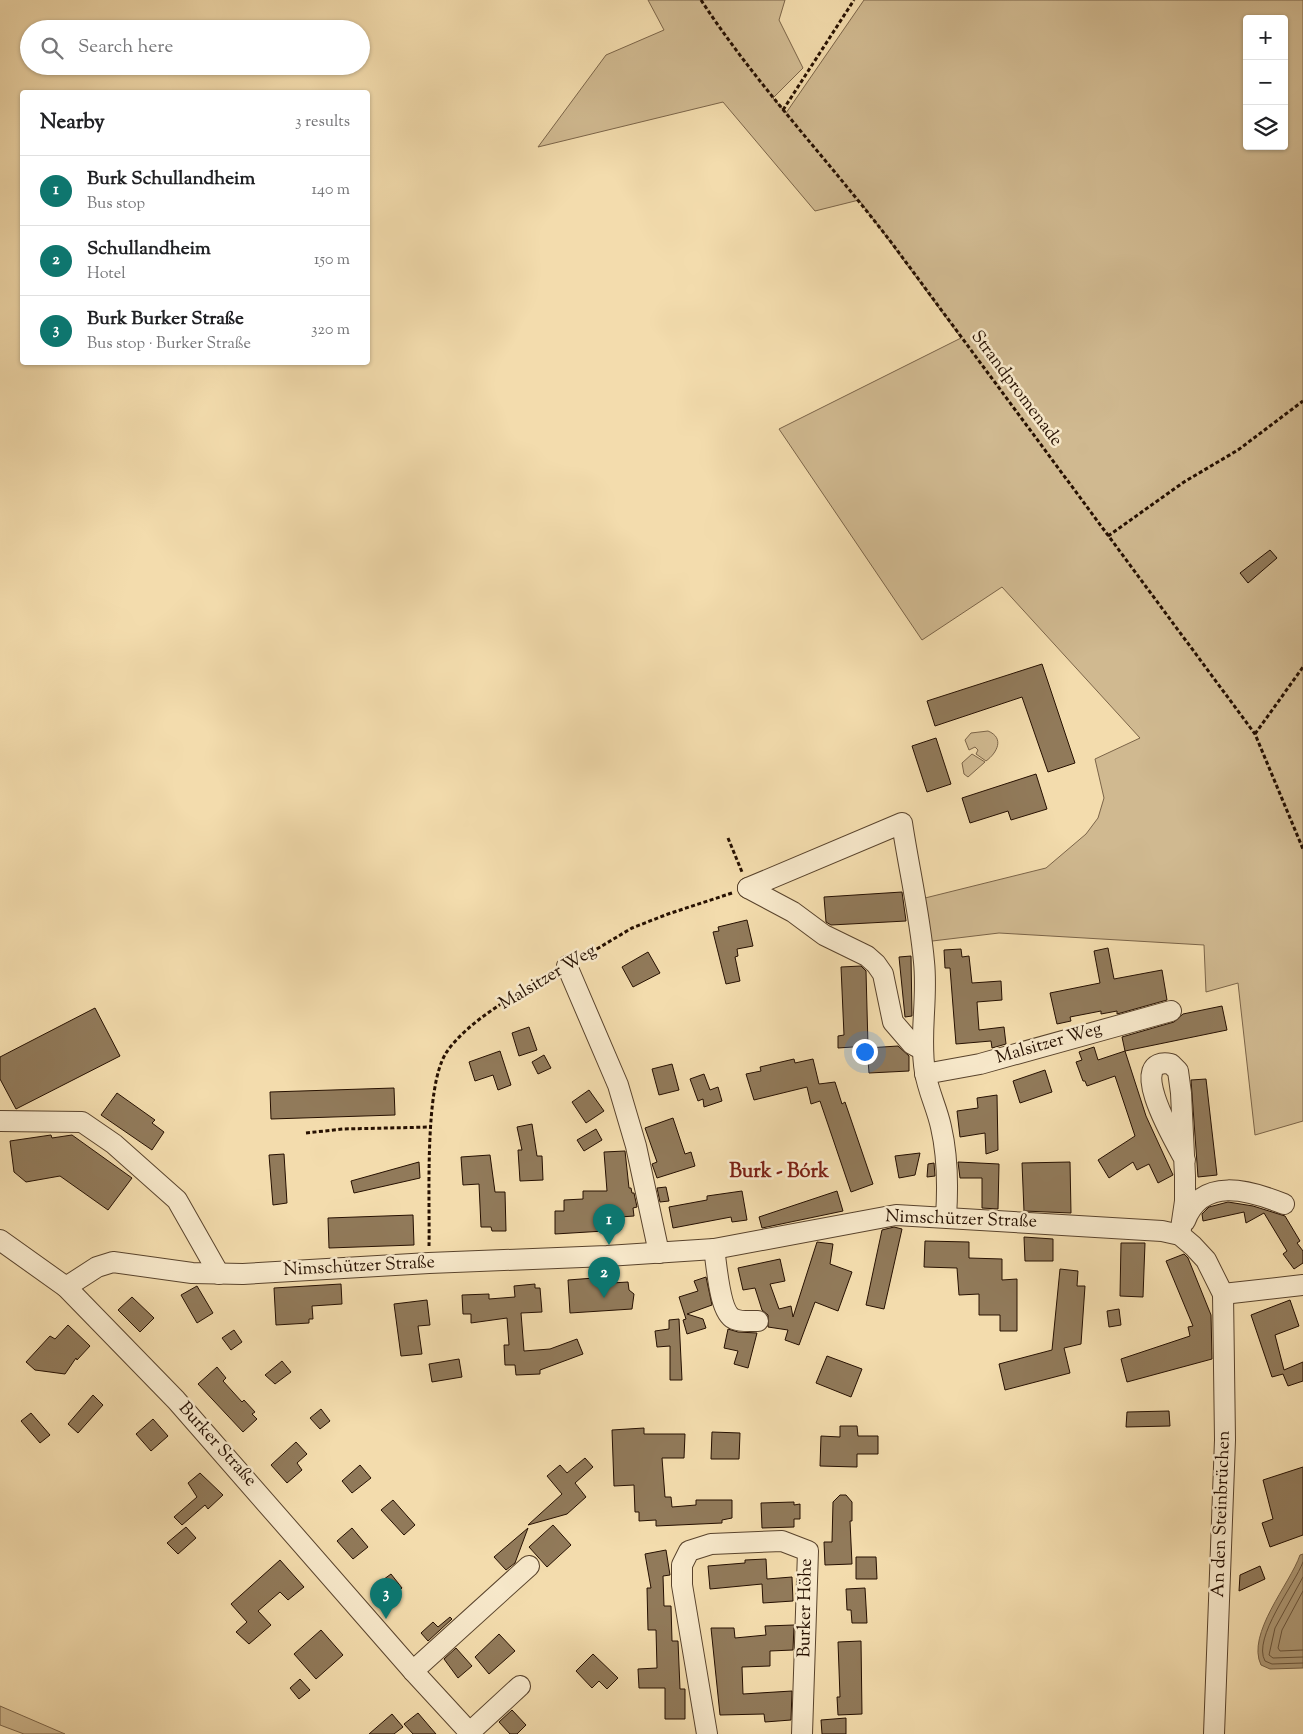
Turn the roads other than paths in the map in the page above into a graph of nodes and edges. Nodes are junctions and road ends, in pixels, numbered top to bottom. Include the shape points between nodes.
1 (567, 966) road end
2 (1171, 1010) dead end
3 (923, 1050) junction
4 (925, 1074) junction
5 (0, 1121) edge
6 (1184, 1160) dead end
7 (1284, 1204) dead end
8 (946, 1218) junction
9 (1180, 1235) junction
10 (0, 1240) edge
11 (714, 1249) junction
12 (659, 1253) junction
13 (219, 1274) junction
14 (1303, 1285) edge
15 (66, 1287) junction
16 (1223, 1294) junction
17 (758, 1322) dead end
18 (529, 1566) dead end
19 (414, 1671) junction
20 (520, 1686) dead end
21 (471, 1733) edge
22 (707, 1734) edge
23 (802, 1734) edge
24 (1214, 1734) edge

1 - 12 street via 618,1085 636,1146
2 - 4 street, Malsitzer Weg via 980,1064
3 - 3 street via 924,961 902,823 748,888 876,964 883,974 893,1022 906,1038
3 - 4 street
4 - 8 street via 946,1157
5 - 13 street via 82,1122 114,1144 177,1200
6 - 9 street via 1185,1201
7 - 9 street via 1245,1190 1217,1192 1196,1202
8 - 9 street, Nimschützer Straße via 1162,1231
8 - 11 street, Nimschützer Straße via 880,1216
9 - 16 street via 1206,1260
10 - 15 street, Burker Straße
11 - 12 street, Nimschützer Straße
11 - 17 street via 723,1305 728,1315 734,1319
12 - 13 street, Nimschützer Straße
13 - 15 street, Nimschützer Straße via 113,1262 97,1267
14 - 16 street
15 - 19 street, Burker Straße via 176,1400
16 - 24 street, An den Steinbrüchen via 1225,1440
18 - 19 street
19 - 21 street, Burker Straße
20 - 21 street
22 - 23 street, Burker Höhe via 682,1585 682,1565 689,1552 711,1544 782,1541 808,1551

